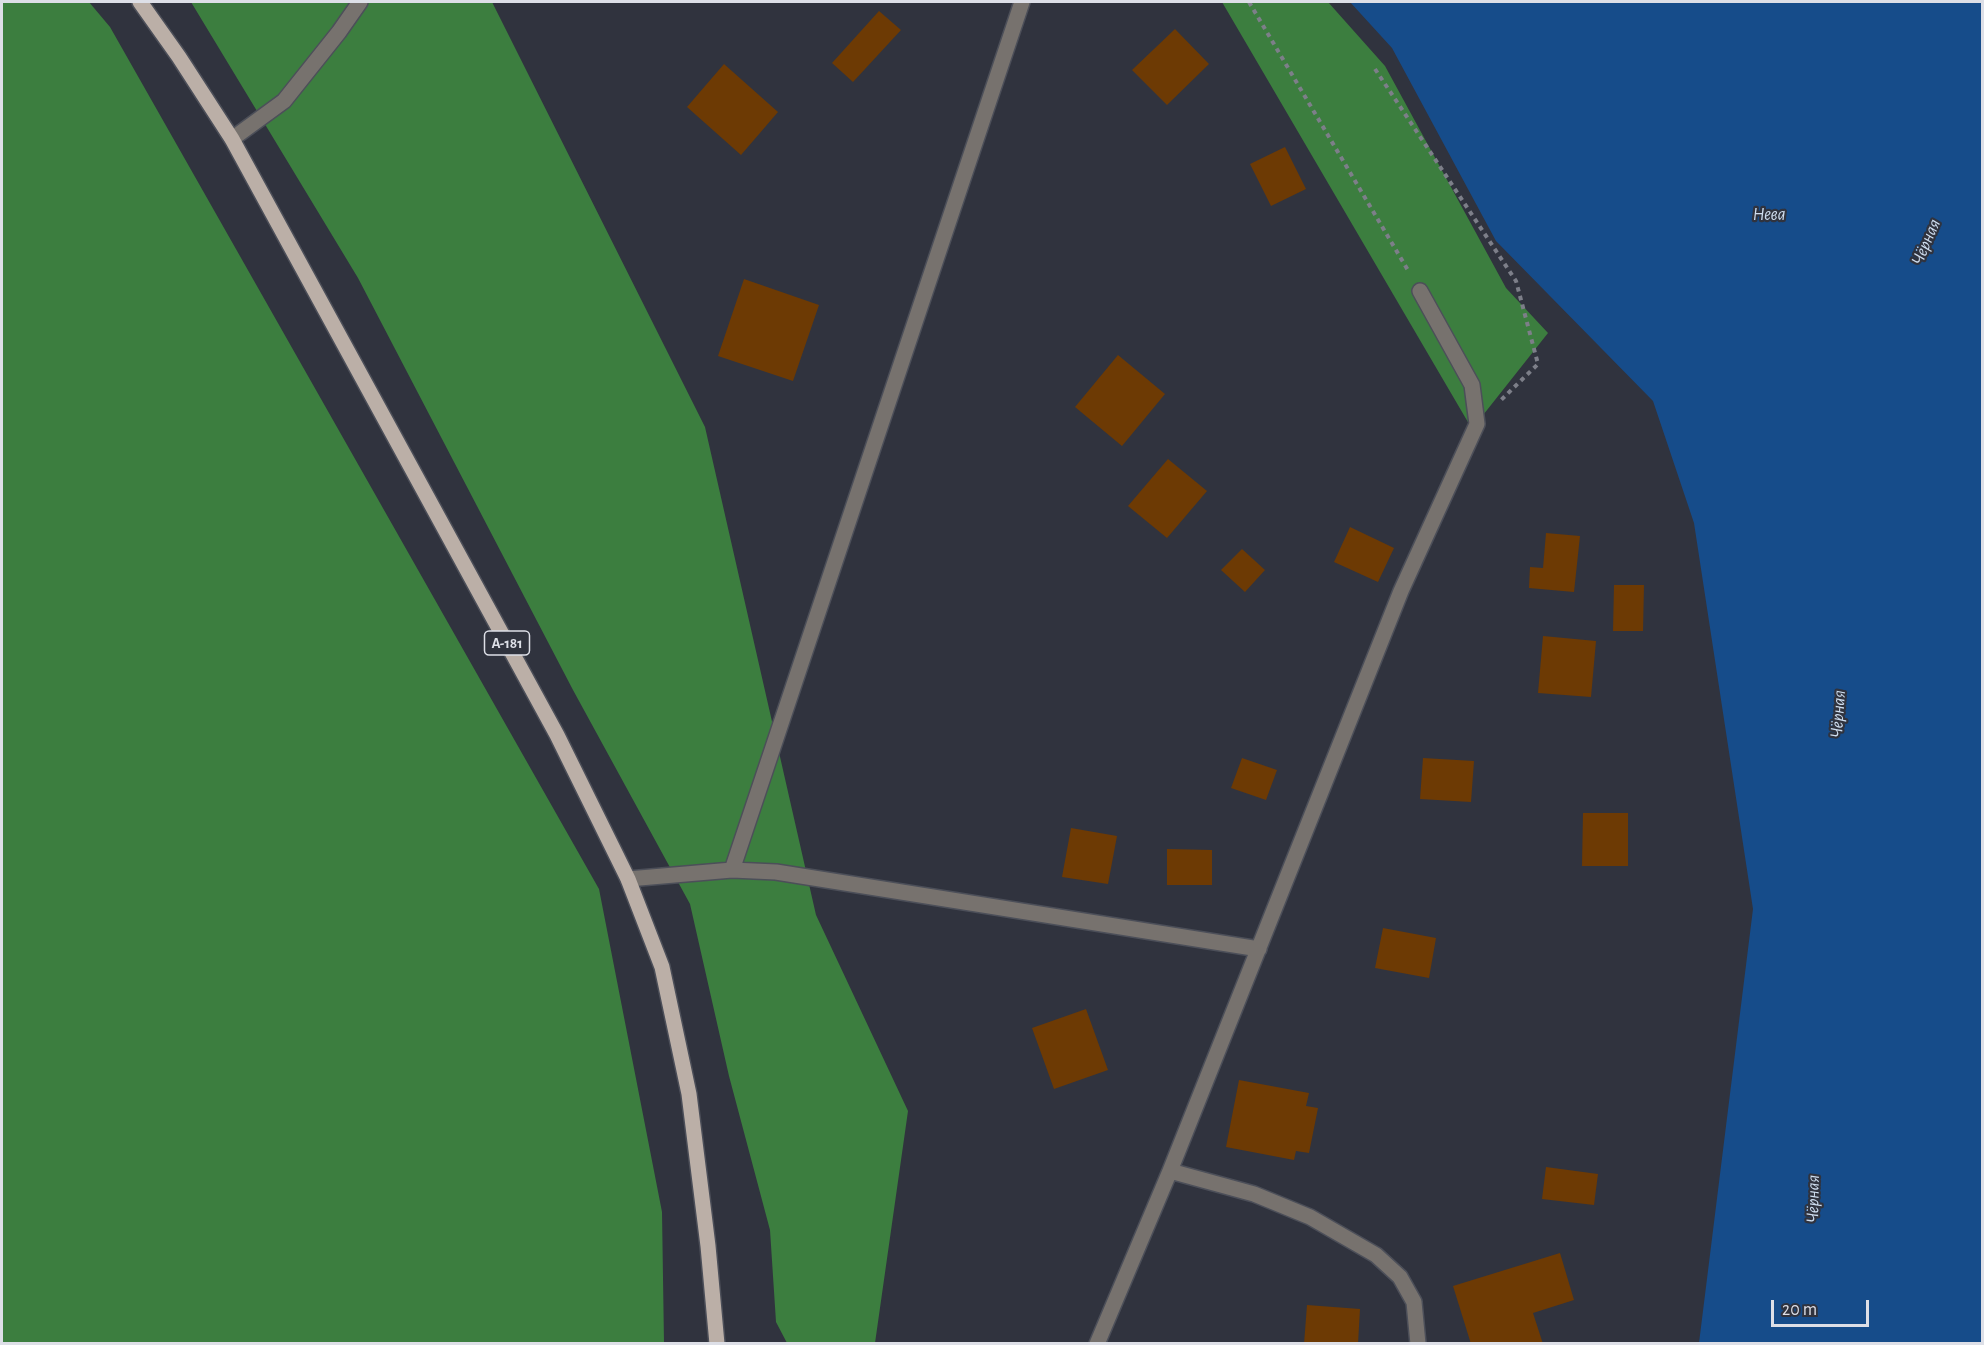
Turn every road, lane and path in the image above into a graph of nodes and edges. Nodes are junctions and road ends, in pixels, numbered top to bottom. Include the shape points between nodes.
1 (140, 2) edge
2 (360, 2) edge
3 (1022, 2) edge
4 (1249, 2) edge
5 (1375, 69) dead end
6 (232, 140) junction
7 (1420, 291) joint
8 (1477, 424) junction
9 (732, 870) junction
10 (628, 879) junction
11 (1259, 949) junction
12 (1170, 1171) junction
13 (717, 1344) edge
14 (1097, 1344) edge
15 (1418, 1344) edge

1 - 6 main road, А-181
2 - 6 street via 284,101
3 - 9 street
4 - 7 path
5 - 8 path via 1516,281 1538,364
6 - 10 main road, А-181 via 557,735
7 - 8 street via 1473,385
8 - 11 street via 1401,591
9 - 10 street
9 - 11 street via 776,872
10 - 13 main road, А-181 via 663,967 689,1094
11 - 12 street
12 - 14 street
12 - 15 street via 1264,1198 1310,1217 1376,1255 1401,1277 1414,1302

